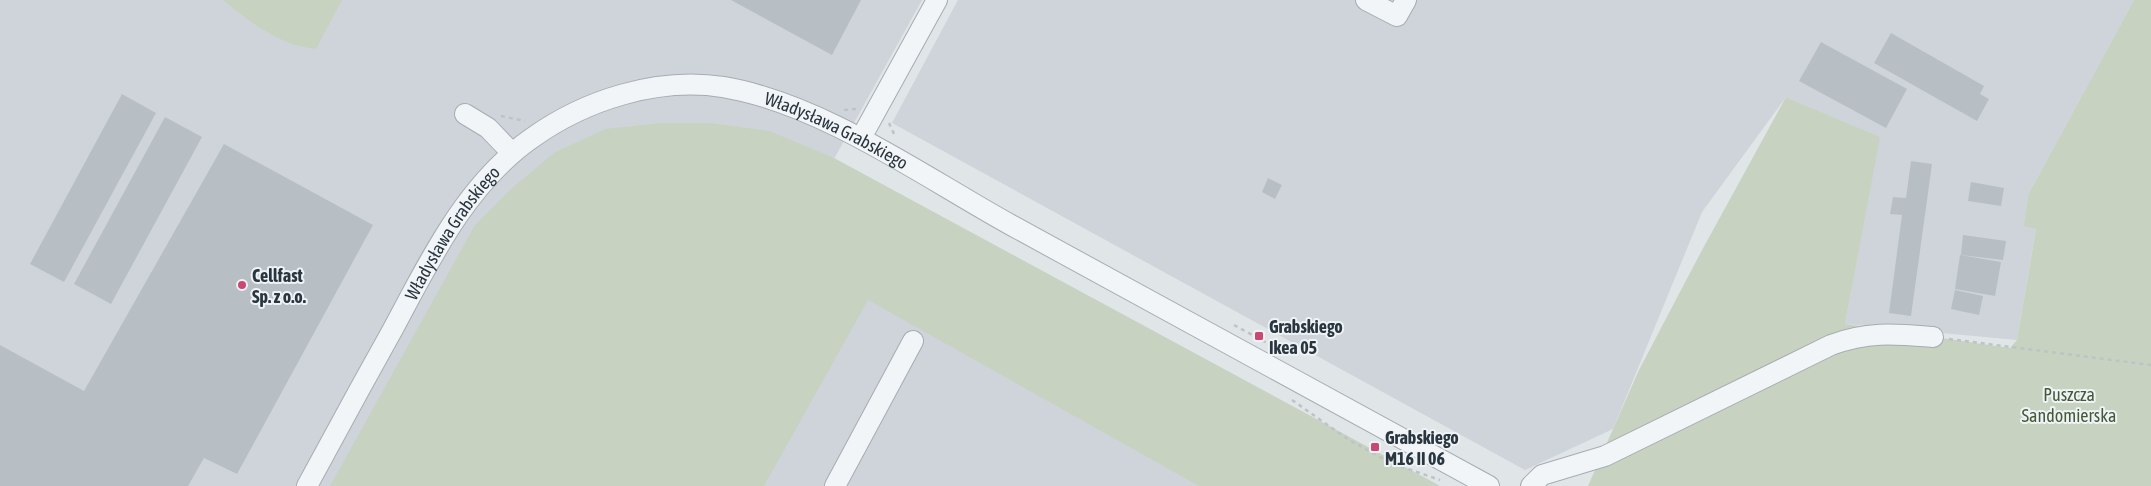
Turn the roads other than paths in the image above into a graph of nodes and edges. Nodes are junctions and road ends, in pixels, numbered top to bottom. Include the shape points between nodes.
1 (937, 0) edge
2 (1366, 0) edge
3 (1406, 0) edge
4 (465, 114) dead end
5 (860, 138) junction
6 (512, 153) junction
7 (1933, 337) road end
8 (913, 341) dead end
9 (307, 486) edge
10 (835, 486) edge
11 (1489, 486) edge
12 (1531, 486) edge

1 - 5 street
2 - 3 street via 1397,16
4 - 6 street via 488,128
5 - 6 street, Władysława Grabskiego via 777,101 721,87 667,86 615,97 588,107 548,127
5 - 11 street, Władysława Grabskiego via 1006,222
6 - 9 street, Władysława Grabskiego via 482,183 454,222
7 - 12 street via 1874,334 1854,336 1831,344 1605,456 1542,475
8 - 10 street

